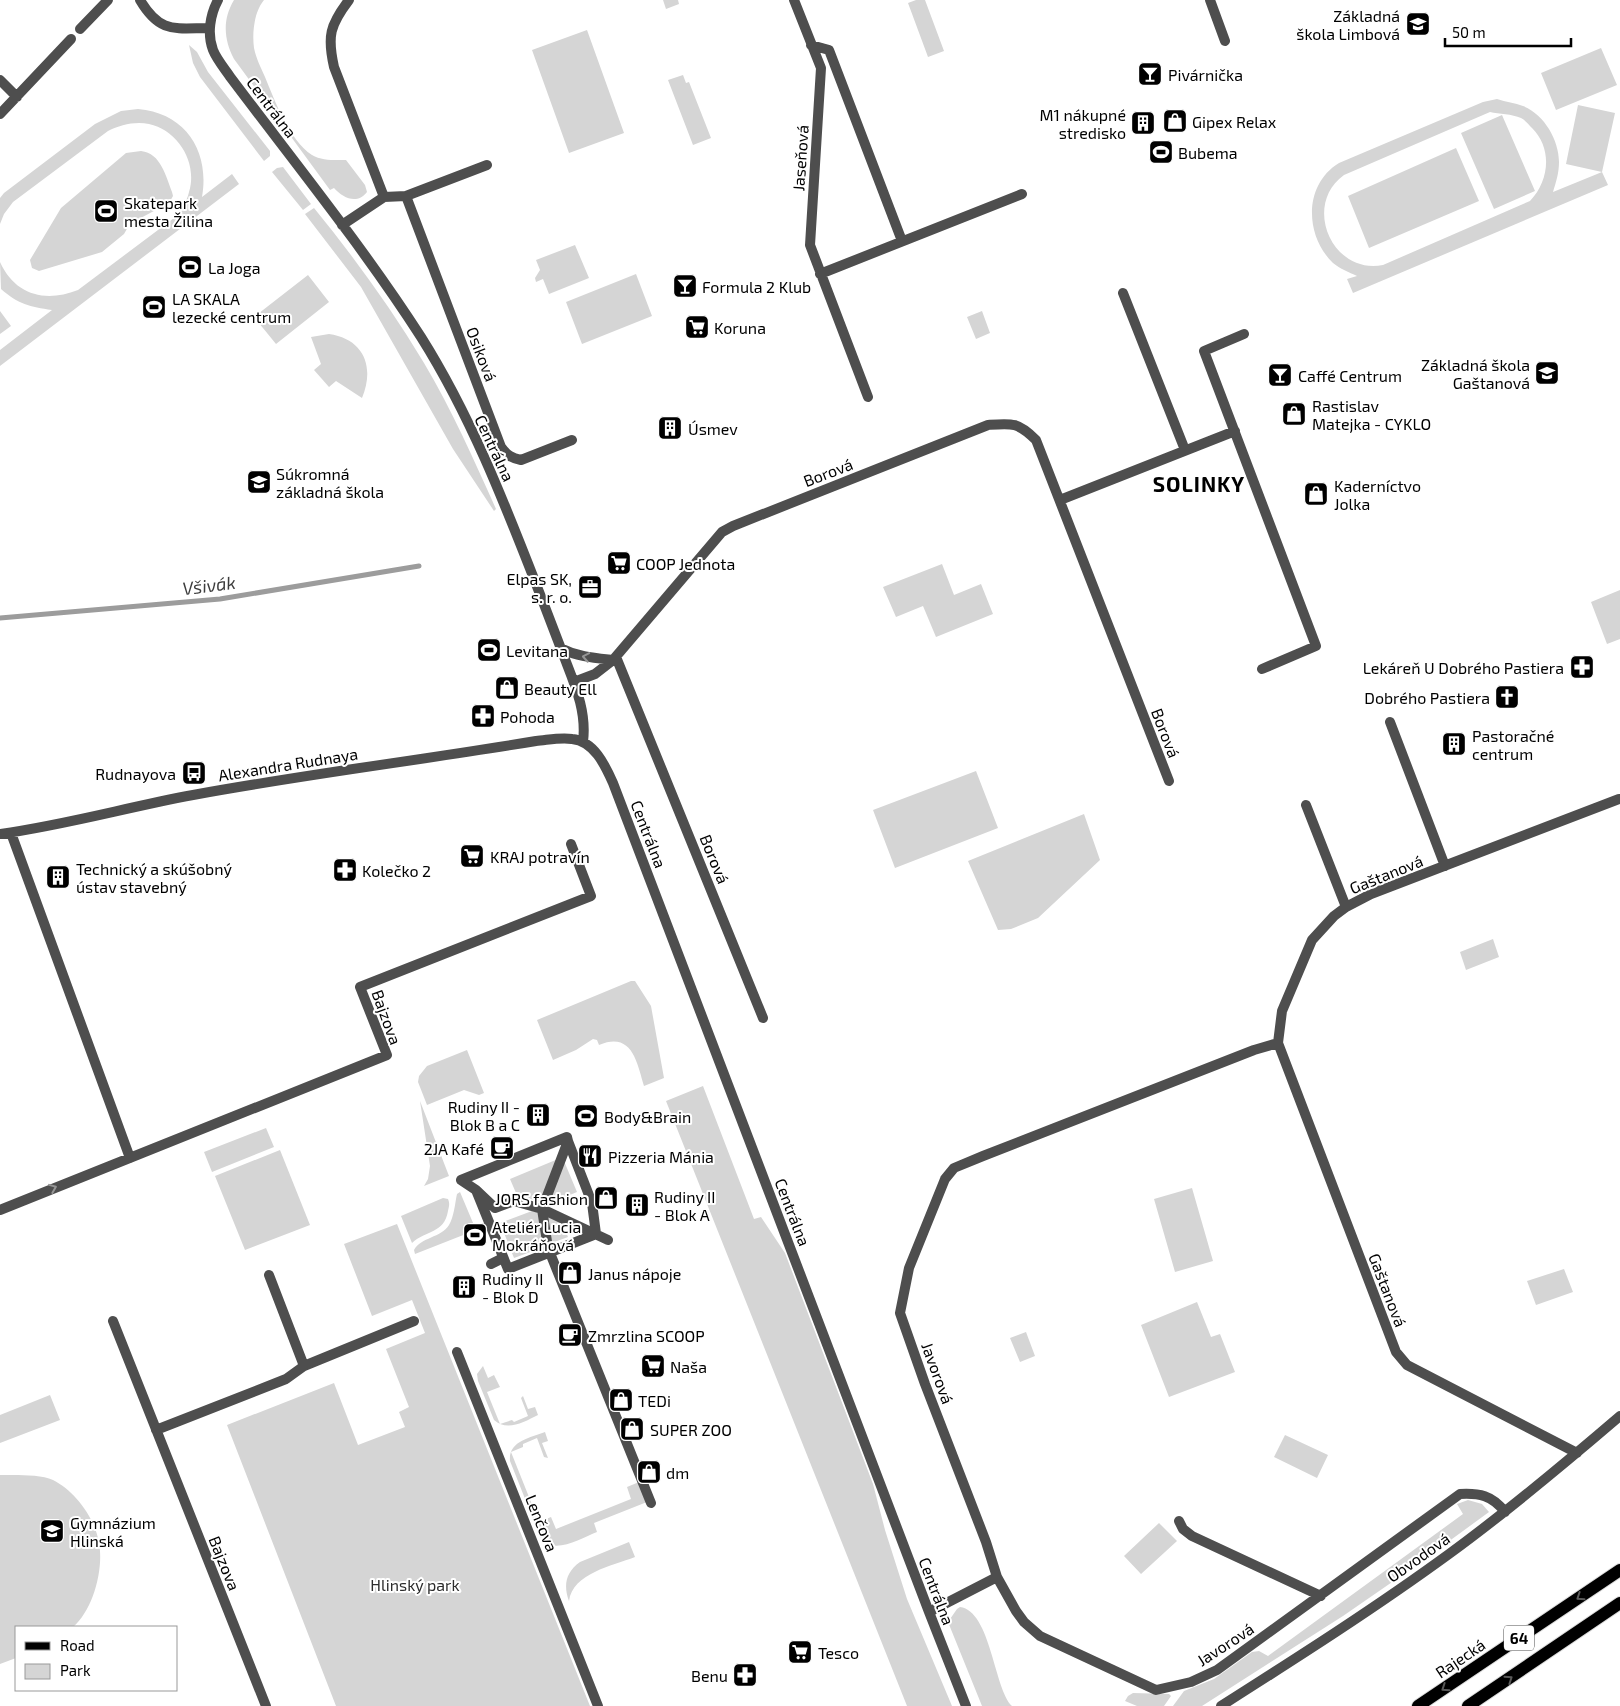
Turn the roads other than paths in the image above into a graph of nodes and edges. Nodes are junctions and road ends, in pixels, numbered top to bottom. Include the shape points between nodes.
1 (108, 0) edge
2 (140, 0) edge
3 (218, 0) edge
4 (350, 0) edge
5 (794, 0) edge
6 (1210, 0) edge
7 (210, 28) junction
8 (80, 29) dead end
9 (71, 39) dead end
10 (1225, 41) dead end
11 (812, 45) junction
12 (0, 80) edge
13 (17, 96) junction
14 (0, 114) edge
15 (487, 165) dead end
16 (1022, 194) dead end
17 (406, 196) junction
18 (384, 197) junction
19 (342, 225) junction
20 (902, 241) junction
21 (820, 274) junction
22 (1123, 292) dead end
23 (1244, 334) dead end
24 (868, 397) dead end
25 (1235, 431) junction
26 (572, 440) dead end
27 (1185, 450) junction
28 (1060, 500) junction
29 (560, 648) junction
30 (615, 658) junction
31 (1262, 669) dead end
32 (574, 682) junction
33 (1390, 722) dead end
34 (583, 742) junction
35 (1169, 781) dead end
36 (1619, 799) edge
37 (1306, 805) dead end
38 (11, 832) junction
39 (0, 834) edge
40 (570, 844) dead end
41 (1445, 866) junction
42 (1346, 907) junction
43 (763, 1018) dead end
44 (1278, 1043) junction
45 (568, 1141) junction
46 (130, 1158) junction
47 (476, 1190) junction
48 (542, 1209) junction
49 (0, 1210) edge
50 (596, 1234) junction
51 (608, 1240) dead end
52 (550, 1252) junction
53 (504, 1258) junction
54 (490, 1264) dead end
55 (269, 1275) dead end
56 (113, 1321) dead end
57 (414, 1321) dead end
58 (457, 1352) dead end
59 (304, 1366) junction
60 (1620, 1416) edge
61 (156, 1430) junction
62 (1577, 1453) junction
63 (651, 1502) dead end
64 (1505, 1512) junction
65 (1179, 1521) dead end
66 (1620, 1570) edge
67 (997, 1576) junction
68 (1321, 1596) junction
69 (1620, 1603) edge
70 (929, 1612) junction
71 (266, 1706) edge
72 (598, 1706) edge
73 (966, 1706) edge
74 (1221, 1706) edge
75 (1418, 1706) edge
76 (1468, 1706) edge

1 - 8 street
2 - 7 street via 158,23 170,28
3 - 7 street via 212,10
4 - 18 street via 335,20 330,34 331,52
5 - 11 street, Jaseňová
6 - 10 street
7 - 19 street, Centrálna via 213,50 231,78
9 - 13 street
11 - 20 street via 829,50
11 - 21 street, Jaseňová via 821,68 810,245
12 - 13 street
13 - 14 street
15 - 17 street
16 - 20 street
17 - 18 street
17 - 26 street, Osiková via 501,447 506,454 521,460
18 - 19 street
19 - 29 street, Centrálna via 421,337 452,390 480,446
20 - 21 street
21 - 24 street, Jaseňová
22 - 27 street
23 - 25 street via 1204,351
25 - 27 street
25 - 31 street via 1316,646
27 - 28 street
28 - 30 street, Borová via 1036,440 1022,426 988,426 728,529 714,541
28 - 35 street, Borová
30 -> 29 street via 586,658
29 - 32 street, Centrálna
30 - 32 street, Borová via 595,674
30 - 43 street, Borová
32 - 34 street, Centrálna via 584,716
33 - 41 street, Gaštanová
34 - 38 street, Alexandra Rudnaya via 572,739 536,741 284,779
34 - 70 street, Centrálna via 605,764 614,783
36 - 41 street, Gaštanová
37 - 42 street
38 - 39 street, Alexandra Rudnaya
38 - 46 street
40 - 46 street, Bajzova via 591,896 360,987 387,1055
41 - 42 street, Gaštanová
42 - 44 street, Gaštanová via 1312,940 1282,1011
44 - 62 street, Gaštanová via 1396,1352 1407,1365
44 - 67 street, Javorová via 982,1156 954,1168 946,1179 909,1268 900,1313
45 - 47 street via 566,1136 461,1180
45 - 48 street
45 - 50 street via 592,1203
49 -> 46 street, Bajzova
47 - 48 street via 495,1208 514,1201
47 - 53 street
48 - 50 street
48 - 52 street
50 - 51 street
50 - 52 street
52 - 53 street via 508,1269
52 - 63 street
53 - 54 street
55 - 59 street
56 - 61 street, Bajzova
57 - 59 street
58 - 72 street, Lenčova
59 - 61 street via 286,1379
60 - 62 street, Obvodová
61 - 71 street, Bajzova
62 - 64 street, Obvodová
64 - 68 street, Javorová via 1498,1502 1477,1494 1460,1494
64 - 74 street, Obvodová via 1371,1609
65 - 68 street via 1192,1536
66 -> 75 main road, Rajecká / 64
67 - 68 street, Javorová via 1016,1611 1040,1636 1156,1690 1191,1682 1217,1670
67 - 70 street
76 -> 69 main road, 64
70 - 73 street, Centrálna

